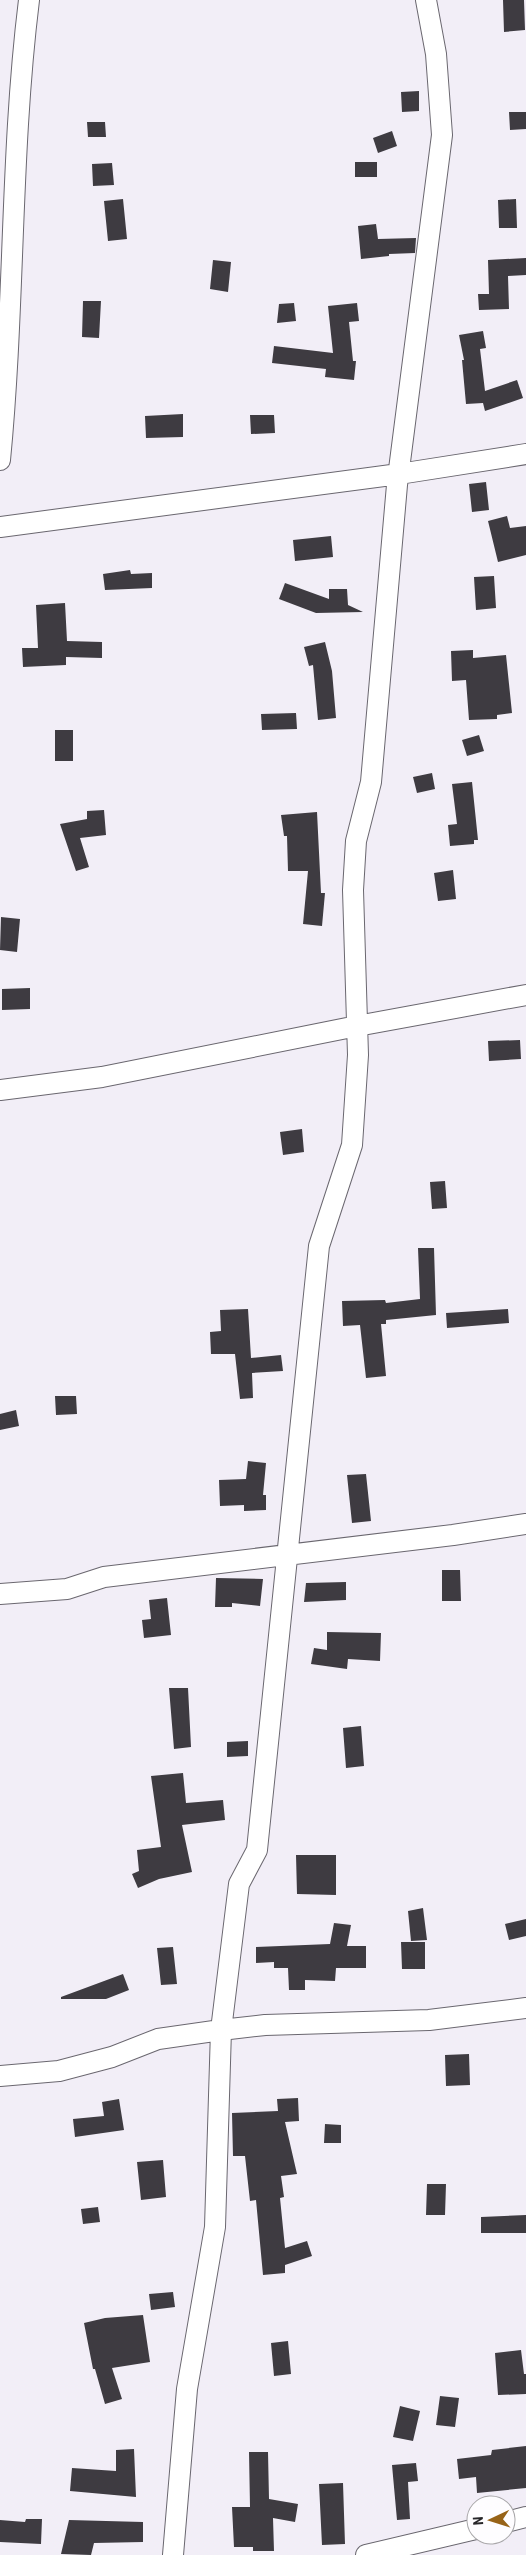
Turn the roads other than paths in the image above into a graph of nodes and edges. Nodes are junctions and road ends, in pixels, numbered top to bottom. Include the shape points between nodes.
1 (29, 0) edge
2 (426, 0) edge
3 (526, 454) edge
4 (0, 460) edge
5 (399, 474) junction
6 (0, 527) edge
7 (526, 995) edge
8 (357, 1026) junction
9 (0, 1090) edge
10 (526, 1524) edge
11 (288, 1553) junction
12 (0, 1594) edge
13 (526, 2008) edge
14 (221, 2030) junction
15 (0, 2076) edge
16 (466, 2531) edge
17 (173, 2555) edge
18 (366, 2555) edge

1 - 4 street via 14,180 8,383
2 - 5 street via 436,54 442,135
3 - 5 street
5 - 6 street
5 - 8 street via 371,782 356,841 353,890
7 - 8 street
8 - 9 street via 102,1077
8 - 11 street via 352,1145 319,1246
10 - 11 street
11 - 12 street via 104,1577 67,1589
11 - 14 street via 257,1850 239,1884
13 - 14 street via 429,2020 265,2025
14 - 15 street via 158,2039 112,2057 59,2071
14 - 17 street via 214,2227 187,2389
16 - 18 street

